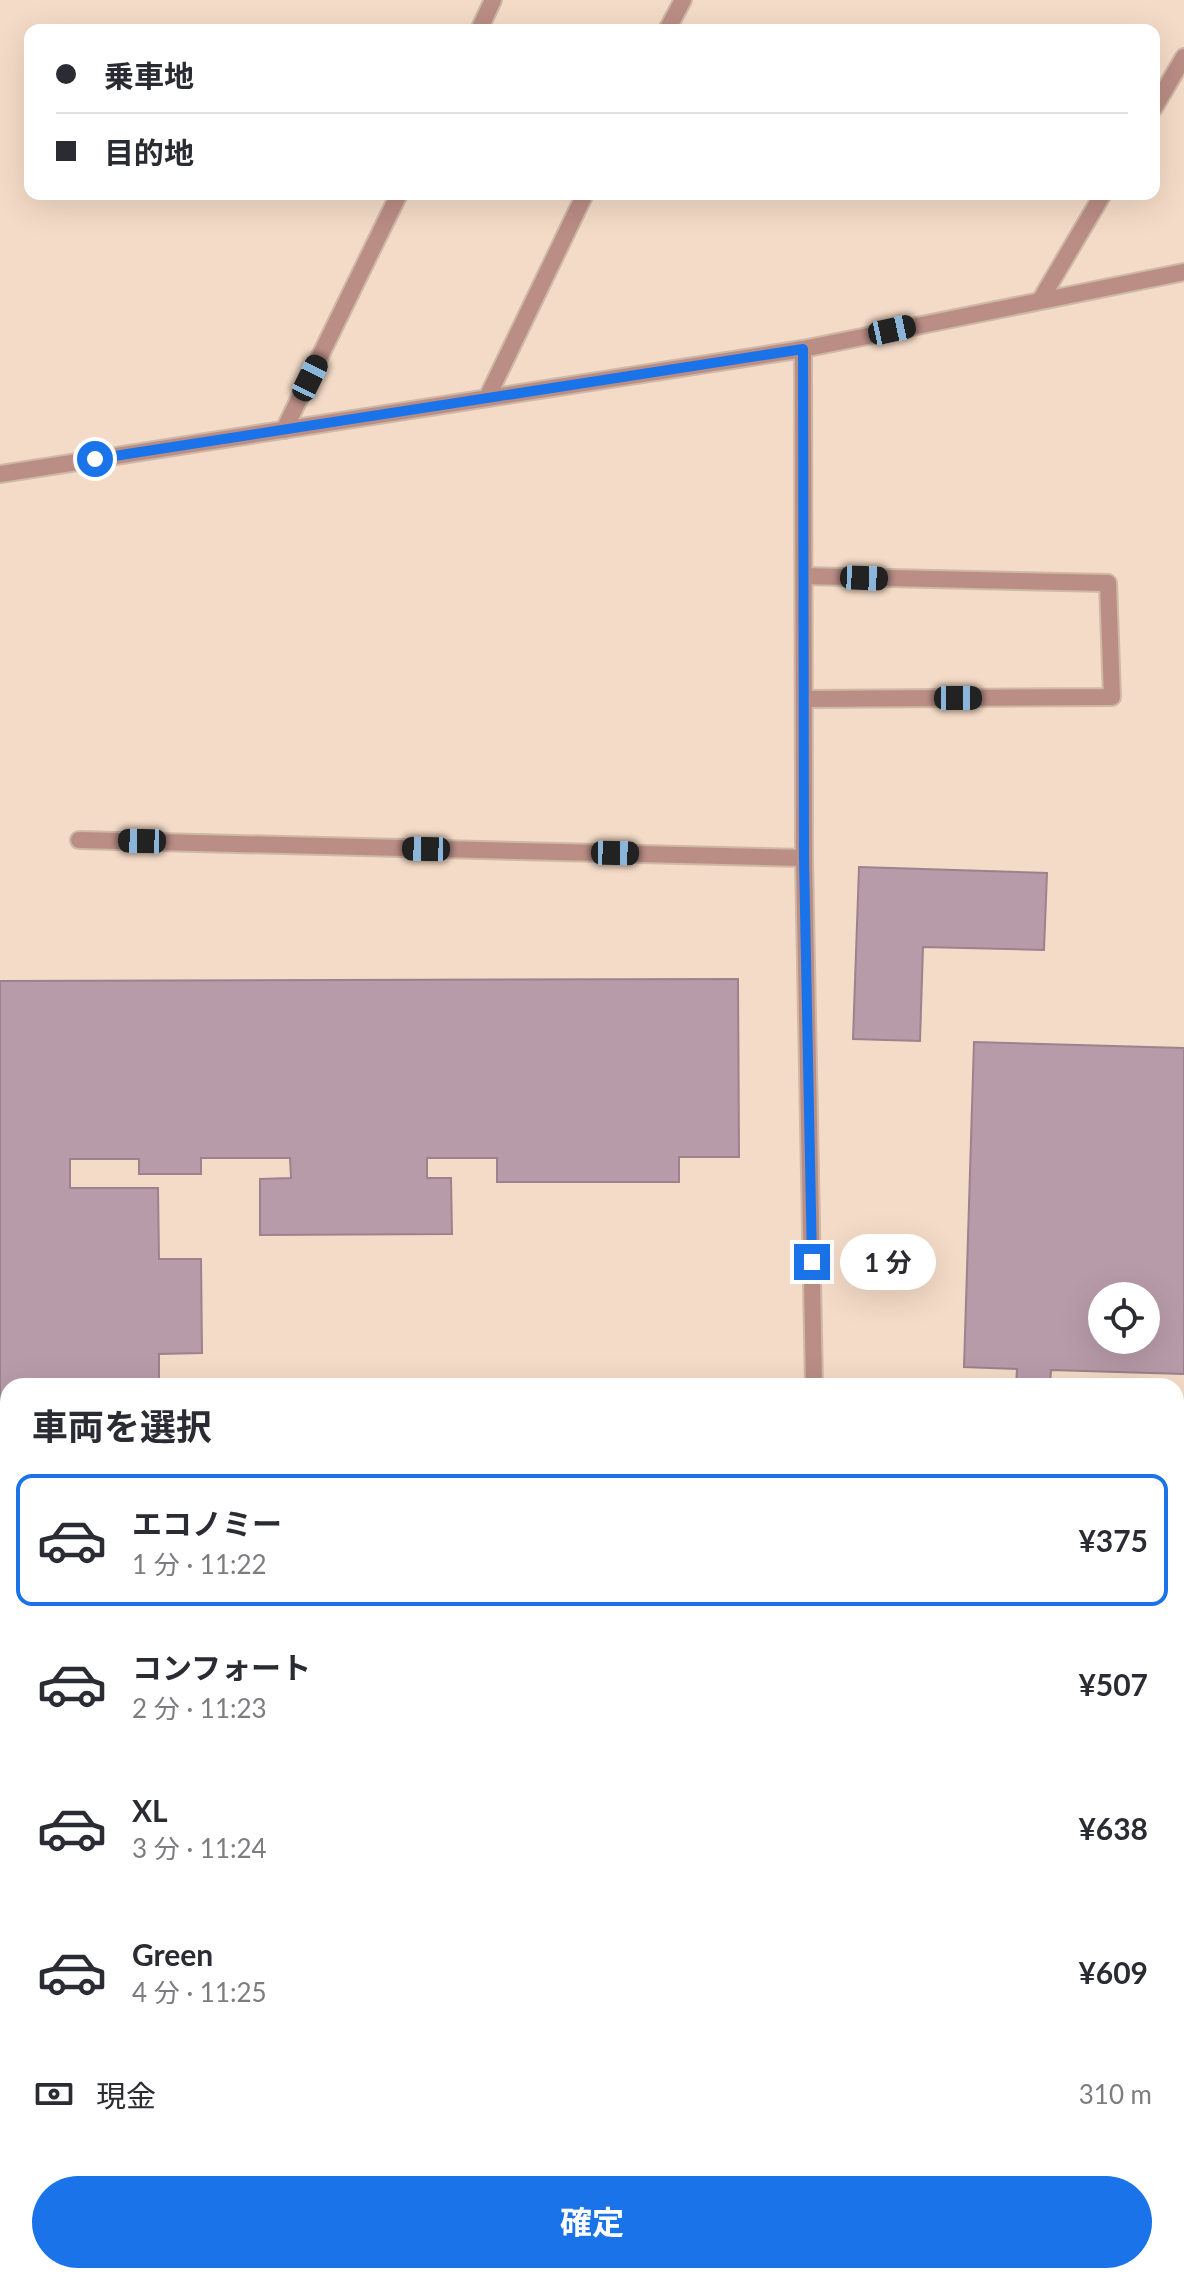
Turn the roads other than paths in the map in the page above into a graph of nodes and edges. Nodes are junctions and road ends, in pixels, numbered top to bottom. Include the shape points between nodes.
1 (493, 0) edge
2 (683, 0) edge
3 (482, 24) edge
4 (670, 24) edge
5 (1184, 57) edge
6 (1160, 98) edge
7 (396, 200) edge
8 (582, 200) edge
9 (1099, 200) edge
10 (1184, 272) edge
11 (1041, 299) junction
12 (803, 349) junction
13 (487, 398) junction
14 (284, 430) junction
15 (0, 474) edge
16 (804, 576) junction
17 (804, 699) junction
18 (79, 840) dead end
19 (804, 858) junction
20 (814, 1378) edge

1 - 3 street
2 - 4 street
5 - 6 street
7 - 14 street
8 - 13 street
9 - 11 street
10 - 11 street
11 - 12 street
12 - 13 street
12 - 16 street
13 - 14 street
14 - 15 street
16 - 17 street
16 - 17 street via 1108,583 1112,697
17 - 19 street
18 - 19 street
19 - 20 street

